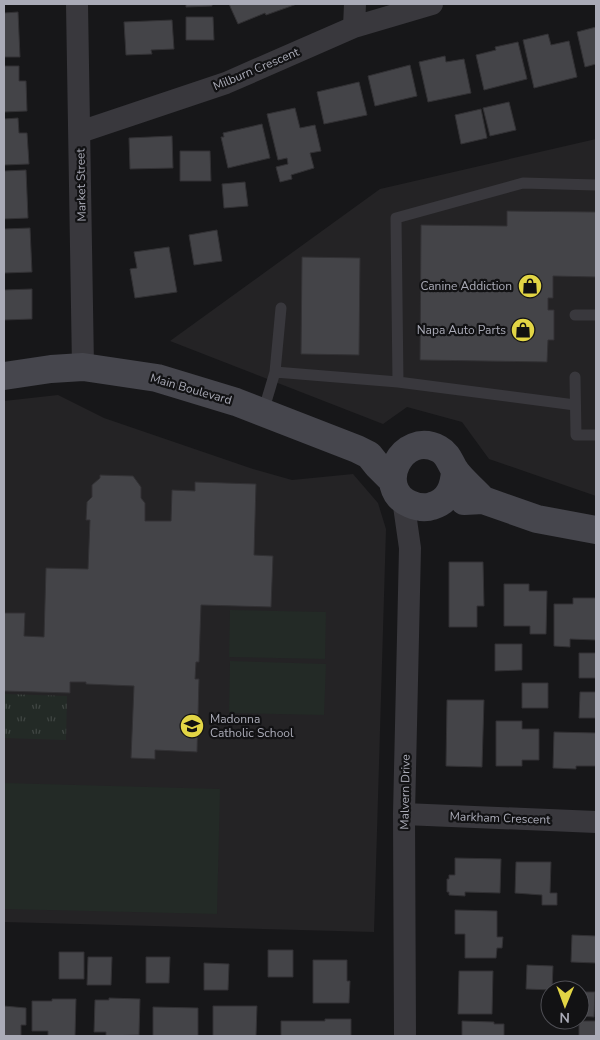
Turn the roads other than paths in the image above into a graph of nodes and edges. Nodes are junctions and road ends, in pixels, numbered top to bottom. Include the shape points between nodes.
1 (76, 4) edge
2 (355, 4) edge
3 (432, 4) edge
4 (354, 27) junction
5 (80, 132) junction
6 (596, 185) edge
7 (281, 308) dead end
8 (575, 315) dead end
9 (596, 315) edge
10 (83, 367) junction
11 (275, 372) junction
12 (4, 376) edge
13 (575, 377) dead end
14 (398, 382) junction
15 (575, 405) junction
16 (263, 412) junction
17 (596, 435) edge
18 (405, 451) junction
19 (369, 455) junction
20 (455, 471) junction
21 (398, 490) junction
22 (483, 500) junction
23 (439, 503) junction
24 (596, 530) edge
25 (410, 548) junction
26 (404, 814) junction
27 (596, 822) edge
28 (405, 1036) edge

1 - 5 street, Market Street
2 - 4 street
3 - 4 street, Milburn Crescent
4 - 5 street, Milburn Crescent via 226,83
5 - 10 street, Market Street
6 - 14 lane via 523,183 396,218
7 - 11 lane
8 - 9 lane
10 - 12 street, Main Boulevard
10 - 16 street, Main Boulevard via 157,378
11 - 14 lane
11 - 16 lane
13 - 15 lane
14 - 15 lane
15 - 17 lane via 576,435
16 - 19 street, Main Boulevard
18 - 19 street, Main Boulevard
18 - 20 street, Main Boulevard via 415,446 432,446 449,457
18 - 21 street via 396,463
19 - 21 street, Main Boulevard
20 - 22 street, Main Boulevard
20 - 23 street via 454,486
21 - 23 street, Main Boulevard via 406,502 418,507
21 - 25 street, Malvern Drive
22 - 23 street, Main Boulevard
22 - 24 street, Main Boulevard via 537,519
23 - 25 street, Malvern Drive
25 - 26 street, Malvern Drive
26 - 27 street, Markham Crescent
26 - 28 street, Malvern Drive

